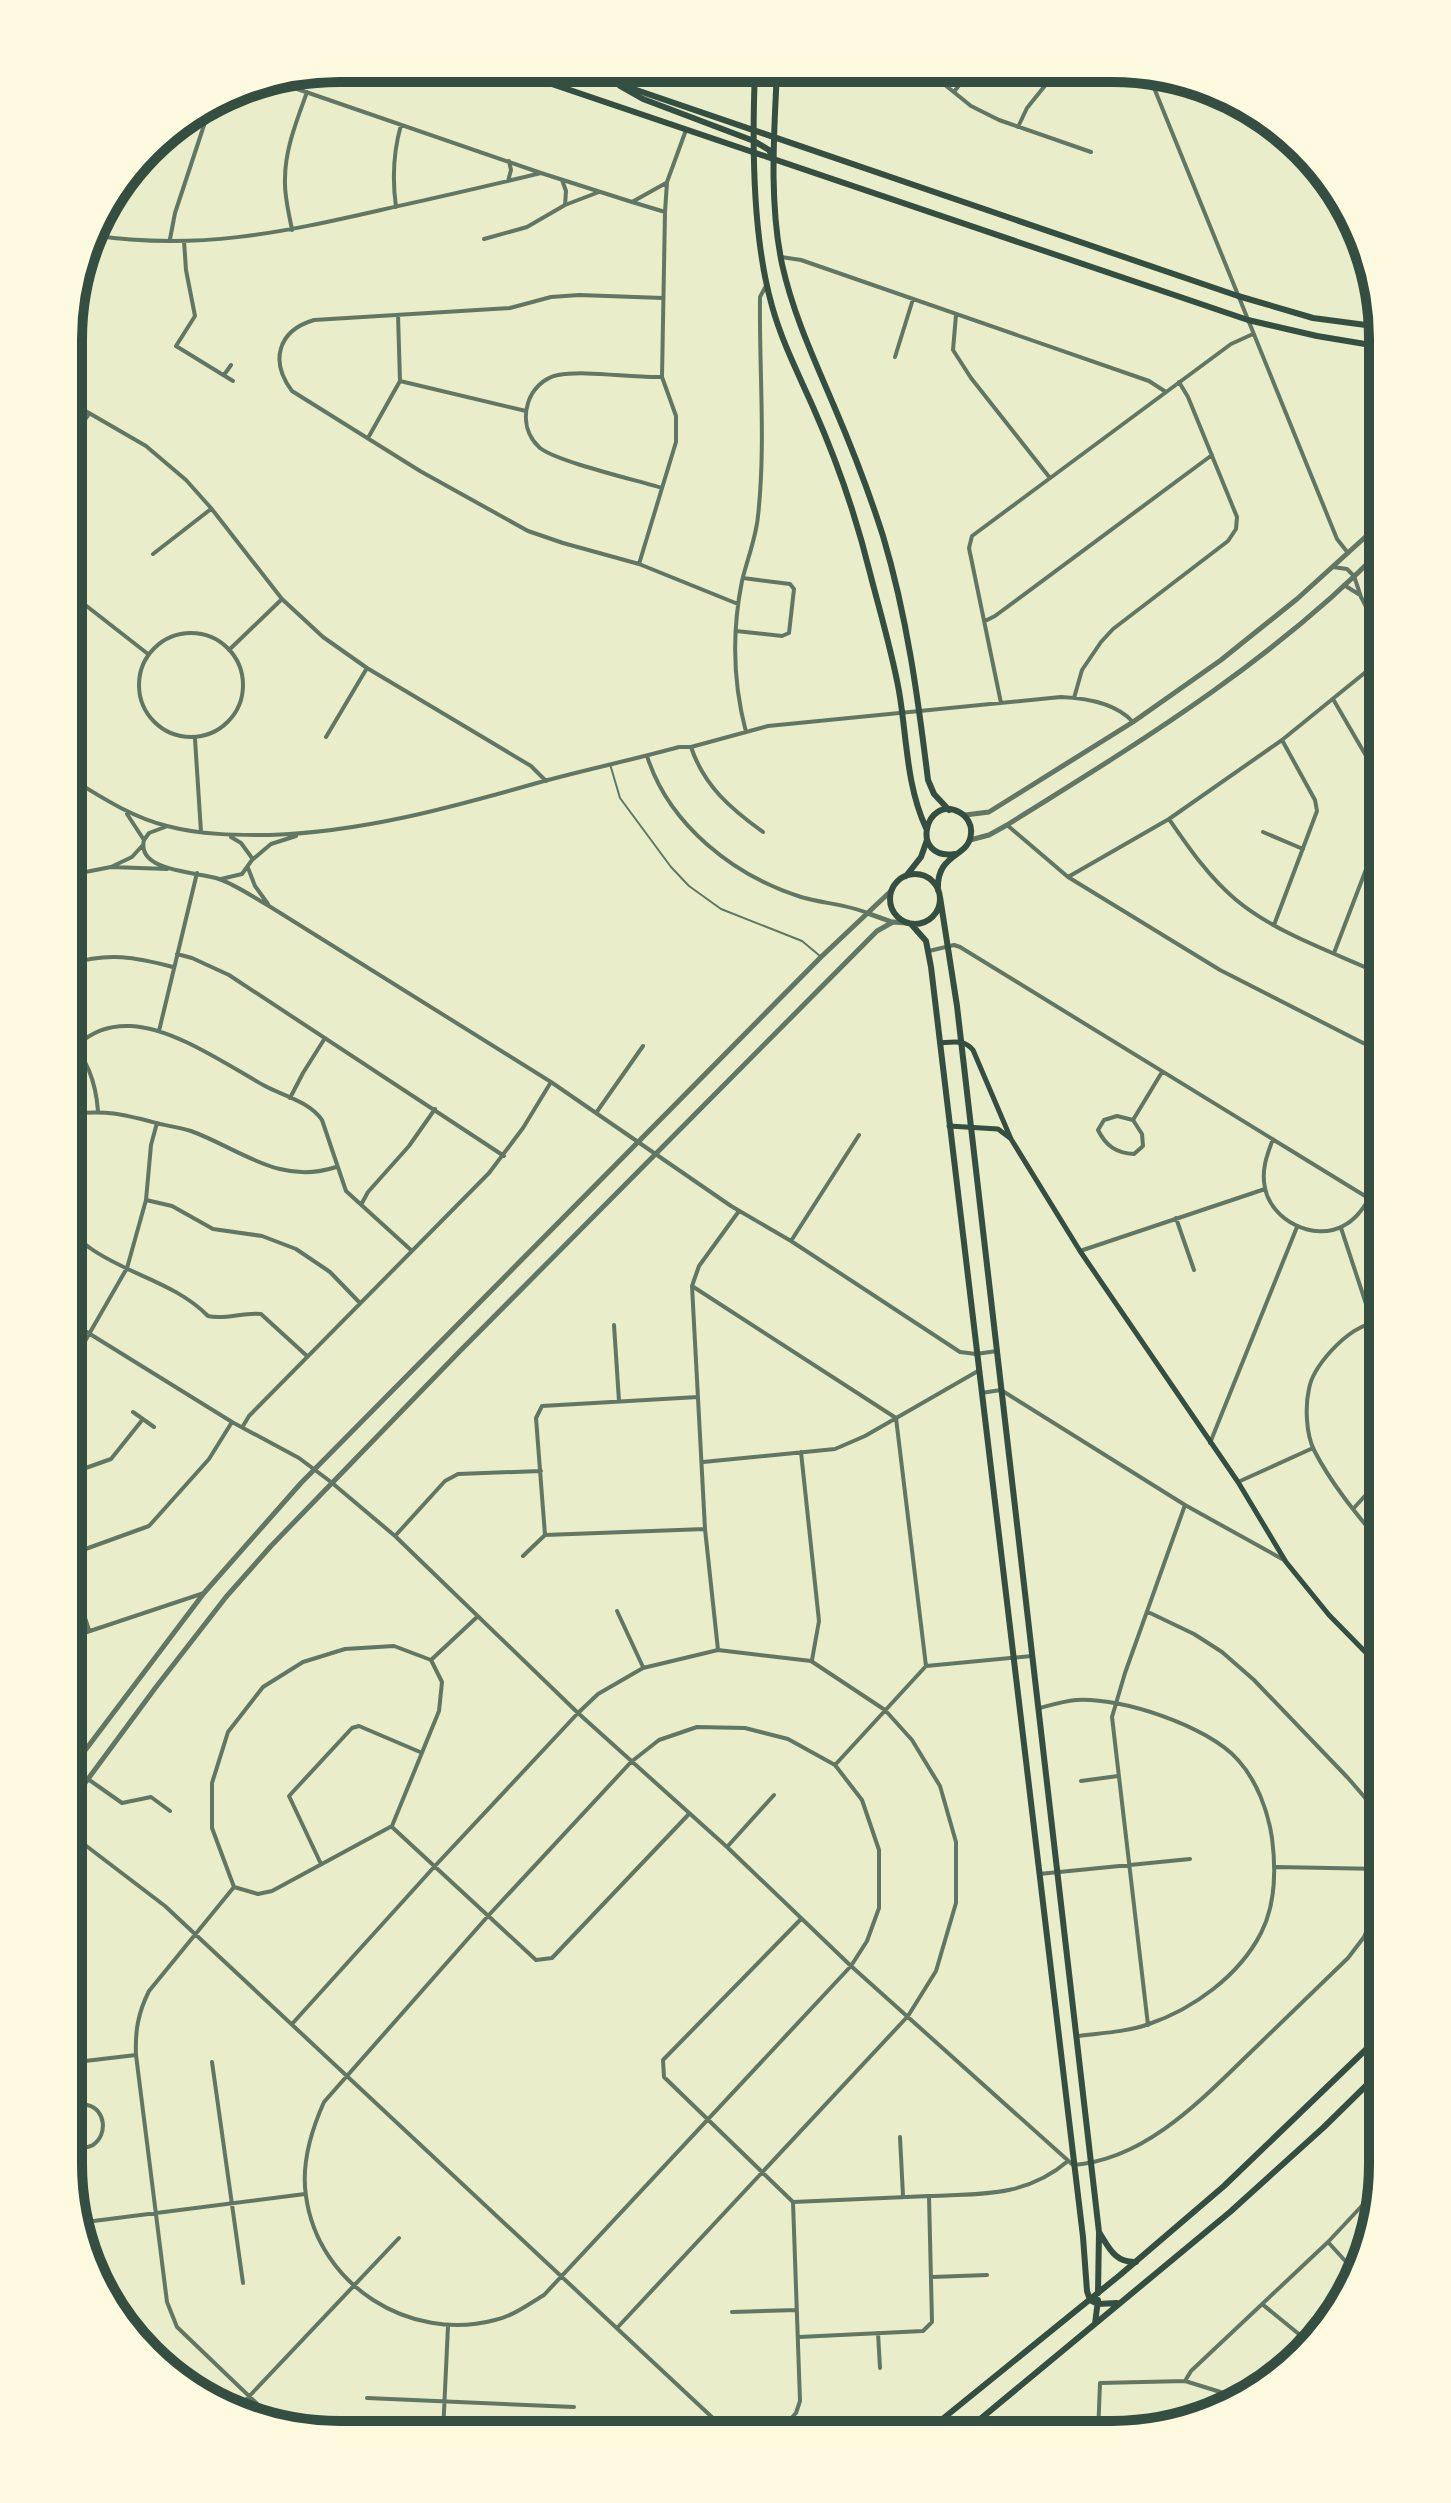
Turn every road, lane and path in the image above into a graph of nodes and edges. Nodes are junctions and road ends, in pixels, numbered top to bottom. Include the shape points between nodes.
1 (755, 82) edge
2 (777, 82) edge
3 (942, 82) edge
4 (961, 82) edge
5 (1048, 82) edge
6 (548, 83) edge
7 (615, 83) edge
8 (616, 83) edge
9 (1153, 86) edge
10 (291, 87) edge
11 (307, 92) junction
12 (954, 92) junction
13 (206, 119) edge
14 (401, 125) junction
15 (1018, 127) junction
16 (686, 130) junction
17 (754, 130) junction
18 (775, 137) junction
19 (754, 141) junction
20 (755, 152) junction
21 (1091, 152) dead end
22 (775, 159) junction
23 (509, 161) junction
24 (541, 173) junction
25 (562, 179) junction
26 (508, 181) junction
27 (667, 182) junction
28 (600, 192) junction
29 (632, 202) junction
30 (565, 205) junction
31 (396, 207) junction
32 (665, 212) junction
33 (292, 230) junction
34 (104, 237) edge
35 (484, 239) dead end
36 (170, 240) junction
37 (184, 241) junction
38 (781, 257) junction
39 (767, 284) junction
40 (1238, 296) junction
41 (663, 298) junction
42 (913, 299) junction
43 (398, 315) junction
44 (956, 315) junction
45 (1248, 320) junction
46 (1368, 325) edge
47 (1253, 334) junction
48 (1369, 345) edge
49 (895, 357) dead end
50 (231, 365) dead end
51 (224, 375) junction
52 (662, 377) junction
53 (233, 381) dead end
54 (400, 381) junction
55 (1179, 382) junction
56 (1166, 392) junction
57 (82, 410) edge
58 (526, 411) junction
59 (89, 414) junction
60 (82, 424) edge
61 (368, 438) junction
62 (1212, 455) junction
63 (1050, 478) junction
64 (662, 488) junction
65 (211, 508) junction
66 (1369, 534) edge
67 (1348, 553) junction
68 (153, 554) dead end
69 (1369, 562) edge
70 (639, 564) junction
71 (1333, 567) junction
72 (1354, 576) junction
73 (743, 578) junction
74 (1344, 585) junction
75 (1361, 597) junction
76 (282, 599) junction
77 (82, 604) edge
78 (738, 604) junction
79 (1369, 612) edge
80 (985, 621) junction
81 (736, 631) junction
82 (229, 650) junction
83 (149, 654) junction
84 (367, 668) junction
85 (1369, 670) edge
86 (1074, 698) junction
87 (1333, 699) junction
88 (1001, 703) junction
89 (920, 712) junction
90 (903, 713) junction
91 (1133, 722) junction
92 (746, 732) junction
93 (195, 737) junction
94 (326, 737) dead end
95 (1282, 740) junction
96 (691, 747) junction
97 (647, 756) junction
98 (1369, 761) edge
99 (610, 764) junction
100 (546, 781) junction
101 (82, 785) edge
102 (949, 810) junction
103 (126, 812) junction
104 (964, 815) junction
105 (1169, 819) junction
106 (1007, 825) junction
107 (168, 826) junction
108 (926, 828) junction
109 (201, 832) junction
110 (763, 832) dead end
111 (1263, 832) dead end
112 (302, 834) junction
113 (228, 836) junction
114 (144, 840) junction
115 (927, 840) junction
116 (970, 840) junction
117 (142, 846) junction
118 (1303, 849) junction
119 (955, 854) junction
120 (252, 860) junction
121 (1369, 862) edge
122 (111, 867) junction
123 (248, 868) junction
124 (169, 870) junction
125 (82, 873) edge
126 (197, 873) junction
127 (906, 876) junction
128 (1068, 877) junction
129 (221, 879) junction
130 (892, 890) junction
131 (939, 893) junction
132 (269, 906) junction
133 (867, 913) junction
134 (893, 922) junction
135 (909, 923) junction
136 (1274, 925) junction
137 (948, 946) junction
138 (929, 951) junction
139 (1334, 953) junction
140 (177, 954) junction
141 (821, 957) junction
142 (82, 961) edge
143 (173, 967) junction
144 (1369, 969) edge
145 (159, 1031) junction
146 (1369, 1036) edge
147 (325, 1037) junction
148 (82, 1041) edge
149 (960, 1042) junction
150 (940, 1043) junction
151 (1365, 1044) junction
152 (643, 1046) dead end
153 (1369, 1046) edge
154 (82, 1056) edge
155 (1162, 1072) junction
156 (551, 1082) junction
157 (290, 1098) junction
158 (435, 1109) junction
159 (98, 1111) junction
160 (82, 1113) edge
161 (596, 1113) junction
162 (1133, 1120) junction
163 (157, 1123) junction
164 (949, 1126) junction
165 (971, 1128) junction
166 (859, 1135) dead end
167 (1011, 1139) junction
168 (1273, 1139) junction
169 (639, 1141) junction
170 (655, 1154) junction
171 (504, 1156) junction
172 (336, 1167) junction
173 (1265, 1189) junction
174 (1369, 1199) joint
175 (146, 1200) junction
176 (362, 1203) junction
177 (739, 1211) junction
178 (1176, 1218) junction
179 (1297, 1227) junction
180 (1341, 1228) junction
181 (791, 1241) junction
182 (82, 1243) edge
183 (412, 1251) junction
184 (1080, 1251) junction
185 (127, 1268) junction
186 (1194, 1270) dead end
187 (692, 1286) junction
188 (360, 1303) junction
189 (1368, 1311) edge
190 (1368, 1324) edge
191 (614, 1325) dead end
192 (82, 1329) edge
193 (91, 1335) junction
194 (82, 1349) edge
195 (997, 1351) junction
196 (976, 1354) junction
197 (307, 1356) junction
198 (978, 1371) junction
199 (1001, 1390) junction
200 (981, 1393) junction
201 (698, 1397) junction
202 (619, 1401) junction
203 (133, 1412) dead end
204 (896, 1418) junction
205 (143, 1419) junction
206 (232, 1422) junction
207 (243, 1426) junction
208 (154, 1427) dead end
209 (1210, 1443) junction
210 (1313, 1448) junction
211 (801, 1452) junction
212 (703, 1462) junction
213 (82, 1469) edge
214 (316, 1469) junction
215 (541, 1471) junction
216 (331, 1482) junction
217 (1238, 1482) junction
218 (1368, 1492) edge
219 (1185, 1505) junction
220 (1353, 1509) junction
221 (1368, 1528) edge
222 (705, 1529) junction
223 (545, 1535) junction
224 (395, 1536) junction
225 (82, 1550) edge
226 (523, 1556) dead end
227 (1286, 1562) junction
228 (204, 1593) junction
229 (82, 1609) edge
230 (617, 1611) dead end
231 (1148, 1612) junction
232 (477, 1617) junction
233 (89, 1630) junction
234 (82, 1633) edge
235 (718, 1650) junction
236 (1368, 1655) edge
237 (1033, 1656) junction
238 (1013, 1658) junction
239 (431, 1660) junction
240 (811, 1661) junction
241 (926, 1666) junction
242 (643, 1668) junction
243 (1116, 1703) junction
244 (1040, 1708) junction
245 (885, 1710) junction
246 (578, 1713) junction
247 (420, 1753) junction
248 (82, 1754) edge
249 (631, 1762) junction
250 (835, 1765) junction
251 (1118, 1776) junction
252 (88, 1779) junction
253 (1081, 1781) dead end
254 (82, 1787) edge
255 (774, 1795) dead end
256 (1368, 1803) edge
257 (170, 1811) dead end
258 (688, 1815) junction
259 (392, 1826) junction
260 (82, 1842) edge
261 (727, 1847) junction
262 (1190, 1859) dead end
263 (321, 1864) junction
264 (1128, 1864) junction
265 (434, 1867) junction
266 (1276, 1867) junction
267 (1368, 1869) edge
268 (1058, 1872) junction
269 (1039, 1874) junction
270 (234, 1887) junction
271 (488, 1916) junction
272 (801, 1918) junction
273 (1368, 1927) edge
274 (195, 1934) junction
275 (851, 1966) junction
276 (908, 2016) junction
277 (292, 2024) junction
278 (1148, 2025) junction
279 (1077, 2036) junction
280 (1368, 2047) edge
281 (136, 2055) junction
282 (82, 2061) edge
283 (212, 2062) dead end
284 (347, 2076) junction
285 (1368, 2084) edge
286 (82, 2105) edge
287 (708, 2118) junction
288 (900, 2137) dead end
289 (82, 2148) edge
290 (1070, 2163) junction
291 (1092, 2164) junction
292 (763, 2172) junction
293 (305, 2194) junction
294 (903, 2196) junction
295 (929, 2196) junction
296 (793, 2202) junction
297 (1365, 2202) edge
298 (231, 2204) junction
299 (156, 2213) junction
300 (89, 2222) edge
301 (1099, 2232) junction
302 (399, 2238) dead end
303 (1328, 2242) junction
304 (1136, 2262) junction
305 (1348, 2264) edge
306 (987, 2275) dead end
307 (932, 2277) junction
308 (561, 2278) junction
309 (243, 2283) dead end
310 (353, 2285) junction
311 (1098, 2293) junction
312 (1090, 2300) junction
313 (1121, 2302) junction
314 (1098, 2304) junction
315 (1262, 2304) junction
316 (797, 2310) junction
317 (732, 2312) dead end
318 (1095, 2324) junction
319 (448, 2326) junction
320 (617, 2328) junction
321 (878, 2333) junction
322 (799, 2337) junction
323 (1302, 2337) edge
324 (880, 2368) dead end
325 (1185, 2381) junction
326 (1226, 2394) edge
327 (250, 2396) junction
328 (367, 2398) dead end
329 (444, 2400) junction
330 (244, 2402) edge
331 (574, 2407) dead end
332 (262, 2408) edge
333 (443, 2421) edge
334 (716, 2421) edge
335 (789, 2421) edge
336 (940, 2421) edge
337 (978, 2421) edge
338 (1099, 2421) edge

1 - 17 main road
2 - 18 main road
3 - 12 street
4 - 12 street
5 - 15 street
6 - 16 main road
7 - 19 main road via 643,99
8 - 17 main road
9 - 40 street
10 - 11 street
11 - 14 street
11 - 33 street via 286,161
12 - 15 street via 971,106
13 - 36 street
14 - 23 street
14 - 31 street via 392,173
15 - 21 street
16 - 20 main road
16 - 27 street
17 - 18 main road
17 - 19 main road
18 - 22 main road
18 - 40 main road
19 - 20 main road
19 - 22 main road
20 - 22 main road
20 - 39 main road via 759,243
22 - 38 main road
22 - 45 main road
23 - 24 street
23 - 26 street
24 - 25 street
24 - 26 street
25 - 28 street
25 - 30 street
26 - 31 street
27 - 29 street
27 - 32 street
28 - 29 street
28 - 30 street
29 - 32 street
30 - 35 street via 527,227
31 - 33 street
32 - 41 street
33 - 37 street
34 - 36 street
36 - 37 street
37 - 51 street via 195,316 176,346
38 - 42 street
38 - 89 main road via 808,349 854,453 883,537
39 - 73 street via 760,297 758,518
39 - 90 main road via 786,348 846,491
40 - 45 street
40 - 46 main road via 1313,318
41 - 43 street via 579,295 510,308
41 - 52 street
42 - 44 street
42 - 49 street
43 - 54 street
43 - 61 street via 297,325 285,339 279,360 281,377 292,391
44 - 56 street via 1149,381
44 - 63 street via 953,350
45 - 47 street
45 - 48 main road
47 - 55 street via 1236,340
47 - 67 street via 1337,539
50 - 51 street
51 - 53 street
52 - 58 street via 551,377 537,387
52 - 64 street via 677,430
54 - 58 street
54 - 61 street
55 - 56 street
55 - 62 street
56 - 63 street
57 - 59 street
58 - 64 street via 533,440 552,455
59 - 60 street
59 - 65 street via 146,446
61 - 70 street via 528,531
62 - 80 street
62 - 86 street via 1237,517 1234,534 1113,629 1082,670
63 - 80 street via 970,540
64 - 70 street
65 - 68 street
65 - 76 street
66 - 67 street
67 - 71 street
69 - 72 street
70 - 78 street
71 - 72 street
71 - 91 street via 1221,660
72 - 74 street
72 - 75 street
73 - 78 street
73 - 81 street via 790,584 794,589 789,633
74 - 75 street
74 - 106 street via 1196,705
75 - 79 street
76 - 82 street
76 - 84 street
77 - 83 street
78 - 81 street
80 - 88 street
81 - 92 street via 736,680
82 - 83 street via 195,633 169,638
82 - 93 street via 242,676 239,705 221,728
83 - 93 street via 139,682 145,710 165,731
84 - 94 street
84 - 100 street via 531,766
85 - 87 street
86 - 88 street
86 - 91 street via 1107,706
87 - 95 street
87 - 98 street
88 - 89 street
89 - 90 street
89 - 102 main road via 928,780
90 - 92 street
90 - 108 main road via 913,793
91 - 104 street via 989,812
92 - 96 street
93 - 109 street
95 - 105 street
95 - 118 street via 1315,800 1317,811
96 - 97 street
96 - 110 street via 711,787
97 - 99 street
97 - 133 street via 686,822 730,863 789,893
99 - 100 street
99 - 141 lane via 620,798 689,886 721,909 802,941
100 - 112 street via 412,817
101 - 103 street
102 - 104 main road
102 - 108 main road via 934,814
103 - 107 street
103 - 114 street
104 - 116 main road via 971,827
105 - 128 street
105 - 136 street via 1200,864 1236,900
106 - 116 street
106 - 128 street
107 - 109 street
107 - 114 street
108 - 115 main road
109 - 113 street
111 - 118 street
112 - 113 street
112 - 120 street via 271,844
113 - 120 street via 241,843
114 - 117 street
115 - 119 main road via 941,854
115 - 127 main road
116 - 119 main road
117 - 122 street
117 - 124 street via 155,863
118 - 136 street
119 - 131 main road via 941,869
120 - 123 street
121 - 139 street
122 - 124 street
122 - 125 street
123 - 129 street
123 - 132 street
124 - 126 street
126 - 129 street
126 - 140 street
127 - 130 main road
127 - 131 main road via 923,876
128 - 151 street via 1220,970
129 - 132 street
130 - 133 street
130 - 135 main road via 894,911
131 - 135 main road via 934,916
131 - 137 main road
132 - 156 street
133 - 134 street
133 - 141 street
134 - 135 street
134 - 170 street via 845,962
135 - 138 main road
136 - 139 street
137 - 138 street
137 - 149 main road
137 - 155 street via 960,947
138 - 150 main road
139 - 144 street
140 - 143 street
140 - 147 street via 229,975
141 - 169 street
142 - 143 street via 115,955
143 - 145 street
145 - 148 street via 114,1026
145 - 157 street
146 - 151 street
147 - 157 street
147 - 158 street
149 - 150 main road
149 - 165 main road
149 - 167 main road via 973,1050
150 - 164 main road
151 - 153 street
152 - 161 street
154 - 159 street via 94,1082
155 - 162 street
155 - 168 street
156 - 161 street
156 - 171 street
157 - 172 street via 317,1112
158 - 171 street
158 - 176 street
159 - 160 street
159 - 163 street
161 - 169 street
162 - 162 street via 1143,1146 1134,1154 1105,1144 1098,1130 1104,1120
163 - 172 street via 191,1131 273,1167 309,1173
163 - 175 street
164 - 165 main road
164 - 196 main road
165 - 167 main road via 998,1129
165 - 195 main road
166 - 181 street
167 - 184 main road
168 - 173 street via 1264,1163
168 - 174 street
169 - 170 street
169 - 214 street
170 - 177 street
170 - 216 street
171 - 183 street
172 - 176 street via 346,1191
173 - 178 street
173 - 179 street via 1277,1213
174 - 180 street
175 - 185 street
175 - 188 street via 172,1206 213,1229 262,1236 296,1249 330,1272
176 - 183 street
177 - 181 street
177 - 187 street via 699,1266
178 - 184 street
178 - 186 street
179 - 180 street
179 - 209 street
180 - 189 street
181 - 196 street via 960,1352
182 - 185 street
183 - 188 street
184 - 209 main road
185 - 193 street
185 - 197 street via 208,1316 261,1314
187 - 201 street
187 - 204 street
188 - 197 street
190 - 210 street via 1345,1336 1323,1360 1309,1387
191 - 202 street
192 - 193 street
193 - 194 street
193 - 206 street
195 - 196 street
195 - 199 main road
196 - 198 main road
197 - 207 street
198 - 200 main road
198 - 204 street
199 - 200 street
199 - 219 street
199 - 237 main road
200 - 238 main road
201 - 202 street
201 - 212 street
202 - 215 street via 542,1406 536,1418
203 - 205 street
204 - 211 street via 835,1449
204 - 241 street
205 - 208 street
205 - 213 street via 111,1459
206 - 207 street
206 - 225 street via 209,1459 149,1526
207 - 214 street
209 - 217 main road
210 - 217 street
210 - 220 street
211 - 212 street
211 - 240 street via 819,1621
212 - 222 street
214 - 216 street
214 - 228 street
215 - 223 street
215 - 224 street via 458,1474 445,1481
216 - 224 street
216 - 252 street via 226,1597
217 - 227 main road
218 - 220 street
219 - 227 street
219 - 231 street
220 - 221 street
222 - 223 street
222 - 235 street
223 - 226 street
224 - 232 street
227 - 236 main road
228 - 233 street
228 - 248 street
229 - 233 street
230 - 242 street
231 - 243 street
231 - 256 street via 1222,1652
232 - 239 street
232 - 246 street
233 - 234 street
235 - 240 street
235 - 242 street
237 - 238 street
237 - 244 main road
238 - 241 street
238 - 269 main road
239 - 247 street via 442,1682 439,1711
239 - 270 street via 394,1646 345,1649 303,1662 263,1687 228,1732 212,1783 212,1828
240 - 245 street
241 - 245 street
242 - 246 street via 598,1694
243 - 244 street via 1076,1700
243 - 251 street via 1112,1717
243 - 266 street via 1180,1722 1238,1759 1260,1796
244 - 268 main road
245 - 250 street
245 - 276 street via 912,1740 940,1786 956,1842 956,1903 936,1971
246 - 249 street
246 - 265 street
247 - 259 street
247 - 263 street via 359,1726 352,1728 289,1796
249 - 250 street via 659,1740 697,1727 745,1728 788,1739
249 - 258 street
249 - 271 street
250 - 275 street via 862,1800 879,1850 879,1908
251 - 253 street
251 - 264 street
252 - 254 street
252 - 257 street via 122,1803 151,1797
255 - 261 street
258 - 261 street
258 - 271 street via 552,1958 536,1960
259 - 263 street
259 - 265 street
260 - 274 street
261 - 272 street
262 - 264 street
263 - 270 street via 272,1891 258,1894
264 - 268 street
264 - 278 street
265 - 271 street
265 - 277 street
266 - 267 street
266 - 278 street via 1261,1933 1241,1962 1209,1993
268 - 269 street
268 - 279 main road
269 - 290 main road
270 - 274 street
271 - 284 street
272 - 275 street
272 - 287 street via 663,2060 664,2077
273 - 291 street via 1348,1958 1197,2103 1154,2136
274 - 277 street
274 - 281 street via 141,2006
275 - 276 street
275 - 287 street
276 - 290 street
276 - 292 street
277 - 284 street
278 - 279 street
279 - 291 main road
280 - 304 main road
281 - 282 street
281 - 299 street
283 - 298 street
284 - 293 street via 324,2102 313,2128
284 - 308 street
285 - 313 main road via 1230,2212
286 - 289 street via 100,2113 104,2128 99,2140
287 - 292 street
287 - 308 street
288 - 294 street
290 - 291 street
290 - 295 street via 1023,2188
290 - 312 main road
291 - 301 main road
292 - 296 street
292 - 320 street
293 - 298 street
293 - 310 street via 320,2242
294 - 295 street
294 - 296 street
295 - 307 street
296 - 316 street
297 - 303 street
298 - 299 street
298 - 309 street
299 - 300 street
299 - 327 street via 167,2302 177,2327
301 - 304 main road via 1114,2256
301 - 311 main road
302 - 310 street
303 - 305 street
303 - 315 street
304 - 311 main road
306 - 307 street
307 - 321 street via 929,2328
308 - 319 street via 544,2295 497,2320
308 - 320 street
310 - 319 street via 398,2315
310 - 327 street
311 - 312 main road
311 - 314 main road
312 - 314 main road
312 - 336 main road
313 - 314 main road
313 - 318 main road
314 - 318 main road
315 - 323 street
315 - 325 street
316 - 317 street
316 - 322 street
318 - 337 main road
319 - 329 street
320 - 334 street
321 - 322 street
321 - 324 street
322 - 335 street via 800,2401
325 - 326 street
325 - 338 street via 1100,2383
327 - 330 street
327 - 332 street
328 - 329 street
329 - 331 street
329 - 333 street

